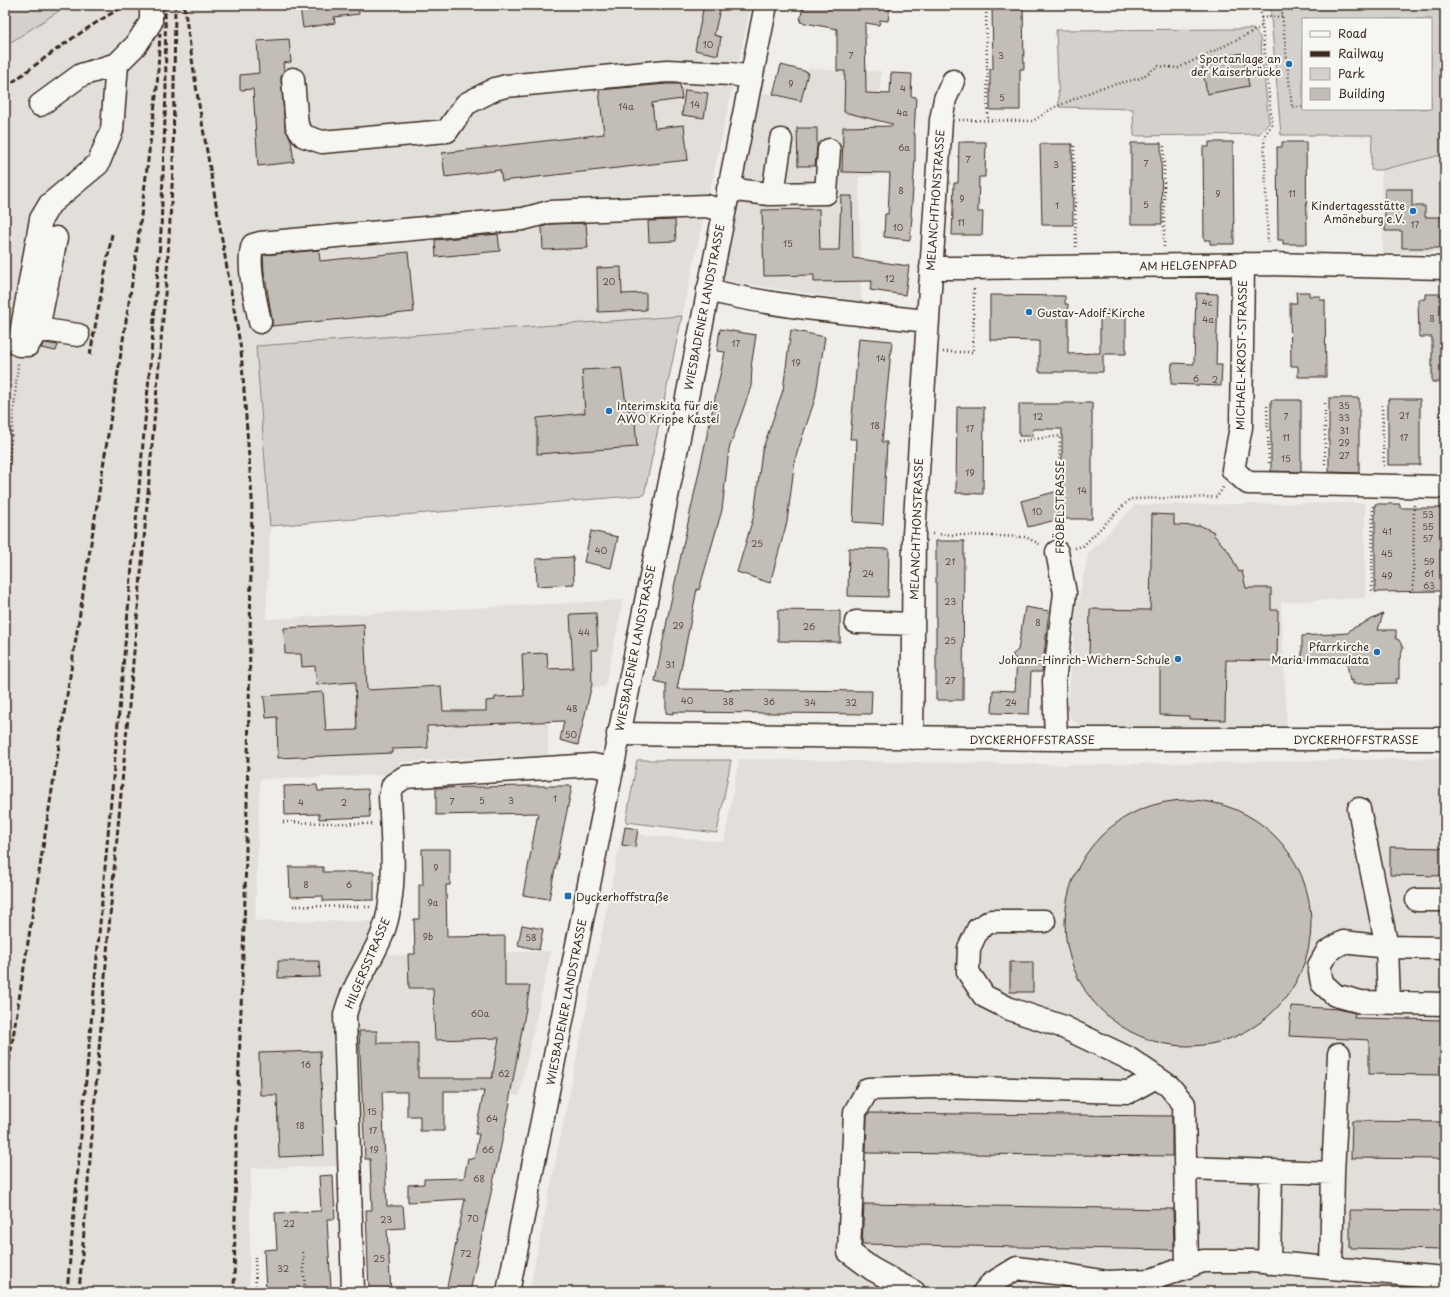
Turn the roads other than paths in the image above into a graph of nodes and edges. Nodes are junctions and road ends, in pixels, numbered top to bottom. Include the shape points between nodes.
1 (151, 5) edge
2 (766, 5) edge
3 (117, 64) junction
4 (751, 77) junction
5 (293, 79) dead end
6 (953, 81) dead end
7 (40, 106) dead end
8 (781, 140) dead end
9 (829, 150) dead end
10 (728, 189) junction
11 (773, 194) junction
12 (724, 211) junction
13 (56, 238) dead end
14 (1244, 264) junction
15 (931, 268) junction
16 (1445, 268) edge
17 (708, 290) junction
18 (927, 321) junction
19 (260, 322) dead end
20 (38, 329) junction
21 (78, 335) dead end
22 (1443, 487) edge
23 (1057, 552) road end
24 (856, 622) dead end
25 (913, 624) junction
26 (618, 734) junction
27 (912, 738) junction
28 (1056, 739) junction
29 (1445, 739) edge
30 (612, 769) junction
31 (1359, 809) dead end
32 (1418, 900) dead end
33 (1445, 900) edge
34 (1044, 920) dead end
35 (1387, 946) junction
36 (1445, 948) edge
37 (1389, 1002) junction
38 (1445, 1004) edge
39 (1339, 1054) dead end
40 (1156, 1077) junction
41 (1185, 1168) junction
42 (1271, 1171) junction
43 (1333, 1173) junction
44 (1269, 1263) junction
45 (1187, 1267) junction
46 (1331, 1268) junction
47 (1445, 1278) edge
48 (353, 1292) edge
49 (508, 1292) edge
50 (914, 1292) edge
51 (984, 1292) edge

1 - 3 street via 151,22 136,45
2 - 4 street, WIESBADENER LANDSTRASSE
3 - 7 street via 81,75
3 - 20 street via 112,130 98,164 50,204 41,219 19,345 28,345
4 - 5 street via 667,71 506,86 466,104 447,131 322,142 304,136 297,126
4 - 10 street, WIESBADENER LANDSTRASSE
6 - 15 street, MELANCHTHONSTRASSE via 945,100 941,120
8 - 11 street
9 - 11 street via 826,193
10 - 11 street
10 - 12 street, WIESBADENER LANDSTRASSE
12 - 17 street, WIESBADENER LANDSTRASSE
12 - 19 street via 706,206 549,212 523,219 260,243 253,245 250,251
13 - 20 street
14 - 15 street, AM HELGENPFAD
14 - 16 street, AM HELGENPFAD
14 - 22 street, MICHAEL-KROST-STRASSE via 1241,428 1233,470 1248,483
15 - 18 street, MELANCHTHONSTRASSE
17 - 18 street via 817,308
17 - 26 street, WIESBADENER LANDSTRASSE
18 - 25 street, MELANCHTHONSTRASSE via 914,534
20 - 21 street
23 - 28 street, FRÖBELSTRASSE via 1065,593 1054,681
24 - 25 street
25 - 27 street, MELANCHTHONSTRASSE
26 - 27 street, DYCKERHOFFSTRASSE
26 - 30 street, WIESBADENER LANDSTRASSE
27 - 28 street, DYCKERHOFFSTRASSE
28 - 29 street, DYCKERHOFFSTRASSE
30 - 48 street, HILGERSSTRASSE via 593,765 405,777 393,785 390,796 392,866 389,908 382,935 348,1003 345,1015
30 - 49 street, WIESBADENER LANDSTRASSE
31 - 35 street
32 - 33 street
34 - 40 street via 992,921 978,929 969,948 968,972 984,996 1010,1009 1061,1026 1128,1058
35 - 36 street
35 - 37 street
35 - 37 street via 1343,942 1327,952 1319,966 1322,983 1335,995 1361,1002
37 - 38 street
39 - 43 street
40 - 41 street via 1169,1086 1184,1104
40 - 50 street via 1129,1092 936,1087 868,1089 855,1112 849,1252 872,1269
41 - 42 street
41 - 45 street
42 - 43 street
42 - 44 street
43 - 46 street
44 - 45 street via 1203,1261
44 - 46 street
45 - 51 street via 1151,1280 1107,1282 1017,1268 991,1284
46 - 47 street

